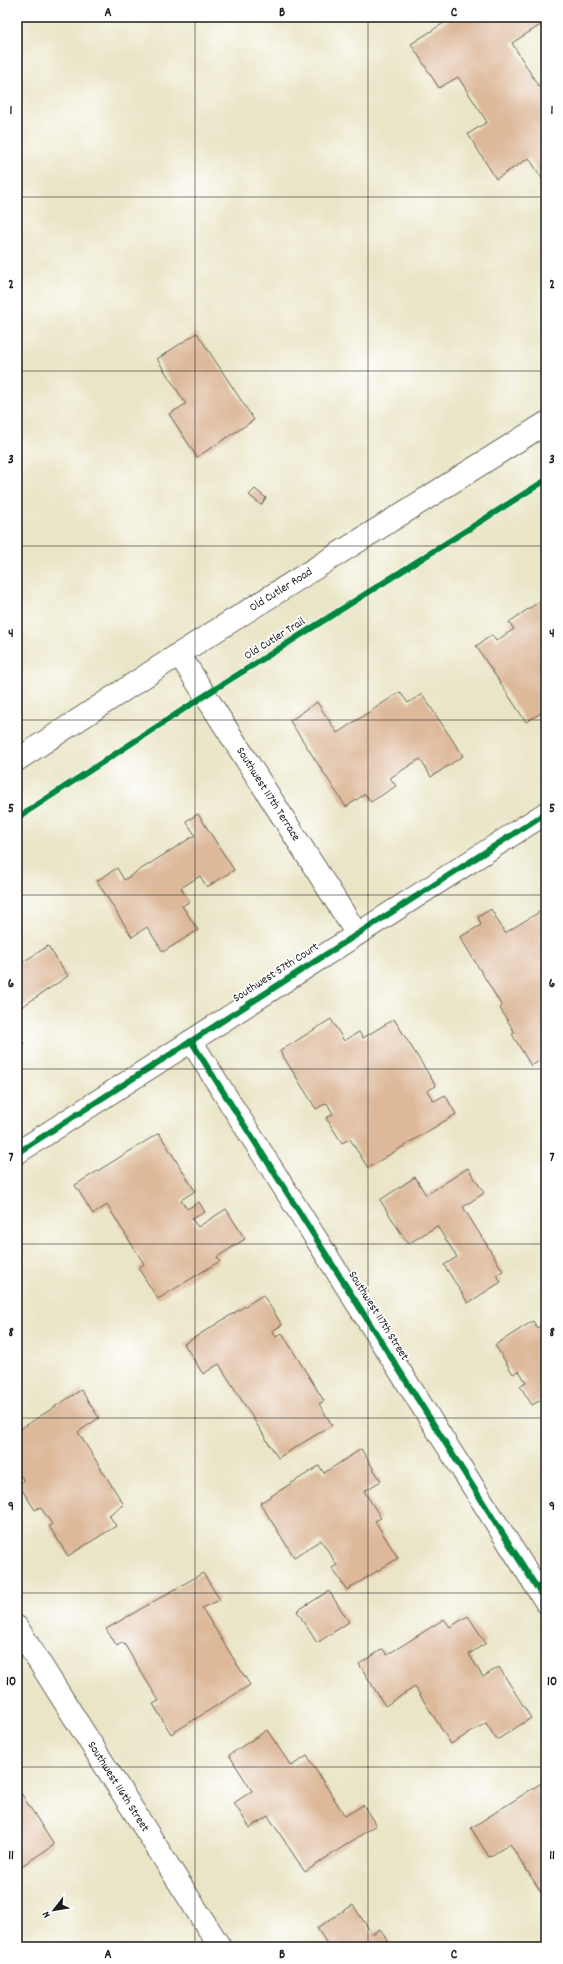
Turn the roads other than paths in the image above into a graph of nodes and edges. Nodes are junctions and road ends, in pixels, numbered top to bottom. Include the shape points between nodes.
1 (546, 423) edge
2 (179, 654) junction
3 (17, 760) edge
4 (546, 812) edge
5 (357, 934) junction
6 (190, 1041) junction
7 (17, 1153) edge
8 (546, 1602) edge
9 (17, 1626) edge
10 (220, 1947) edge

1 - 2 street, Old Cutler Road
2 - 3 street, Old Cutler Road
2 - 5 street, Southwest 117th Terrace
4 - 5 street, Southwest 57th Court
5 - 6 street, Southwest 57th Court
6 - 7 street, Southwest 57th Court
6 - 8 street, Southwest 117th Street
9 - 10 street, Southwest 116th Street

